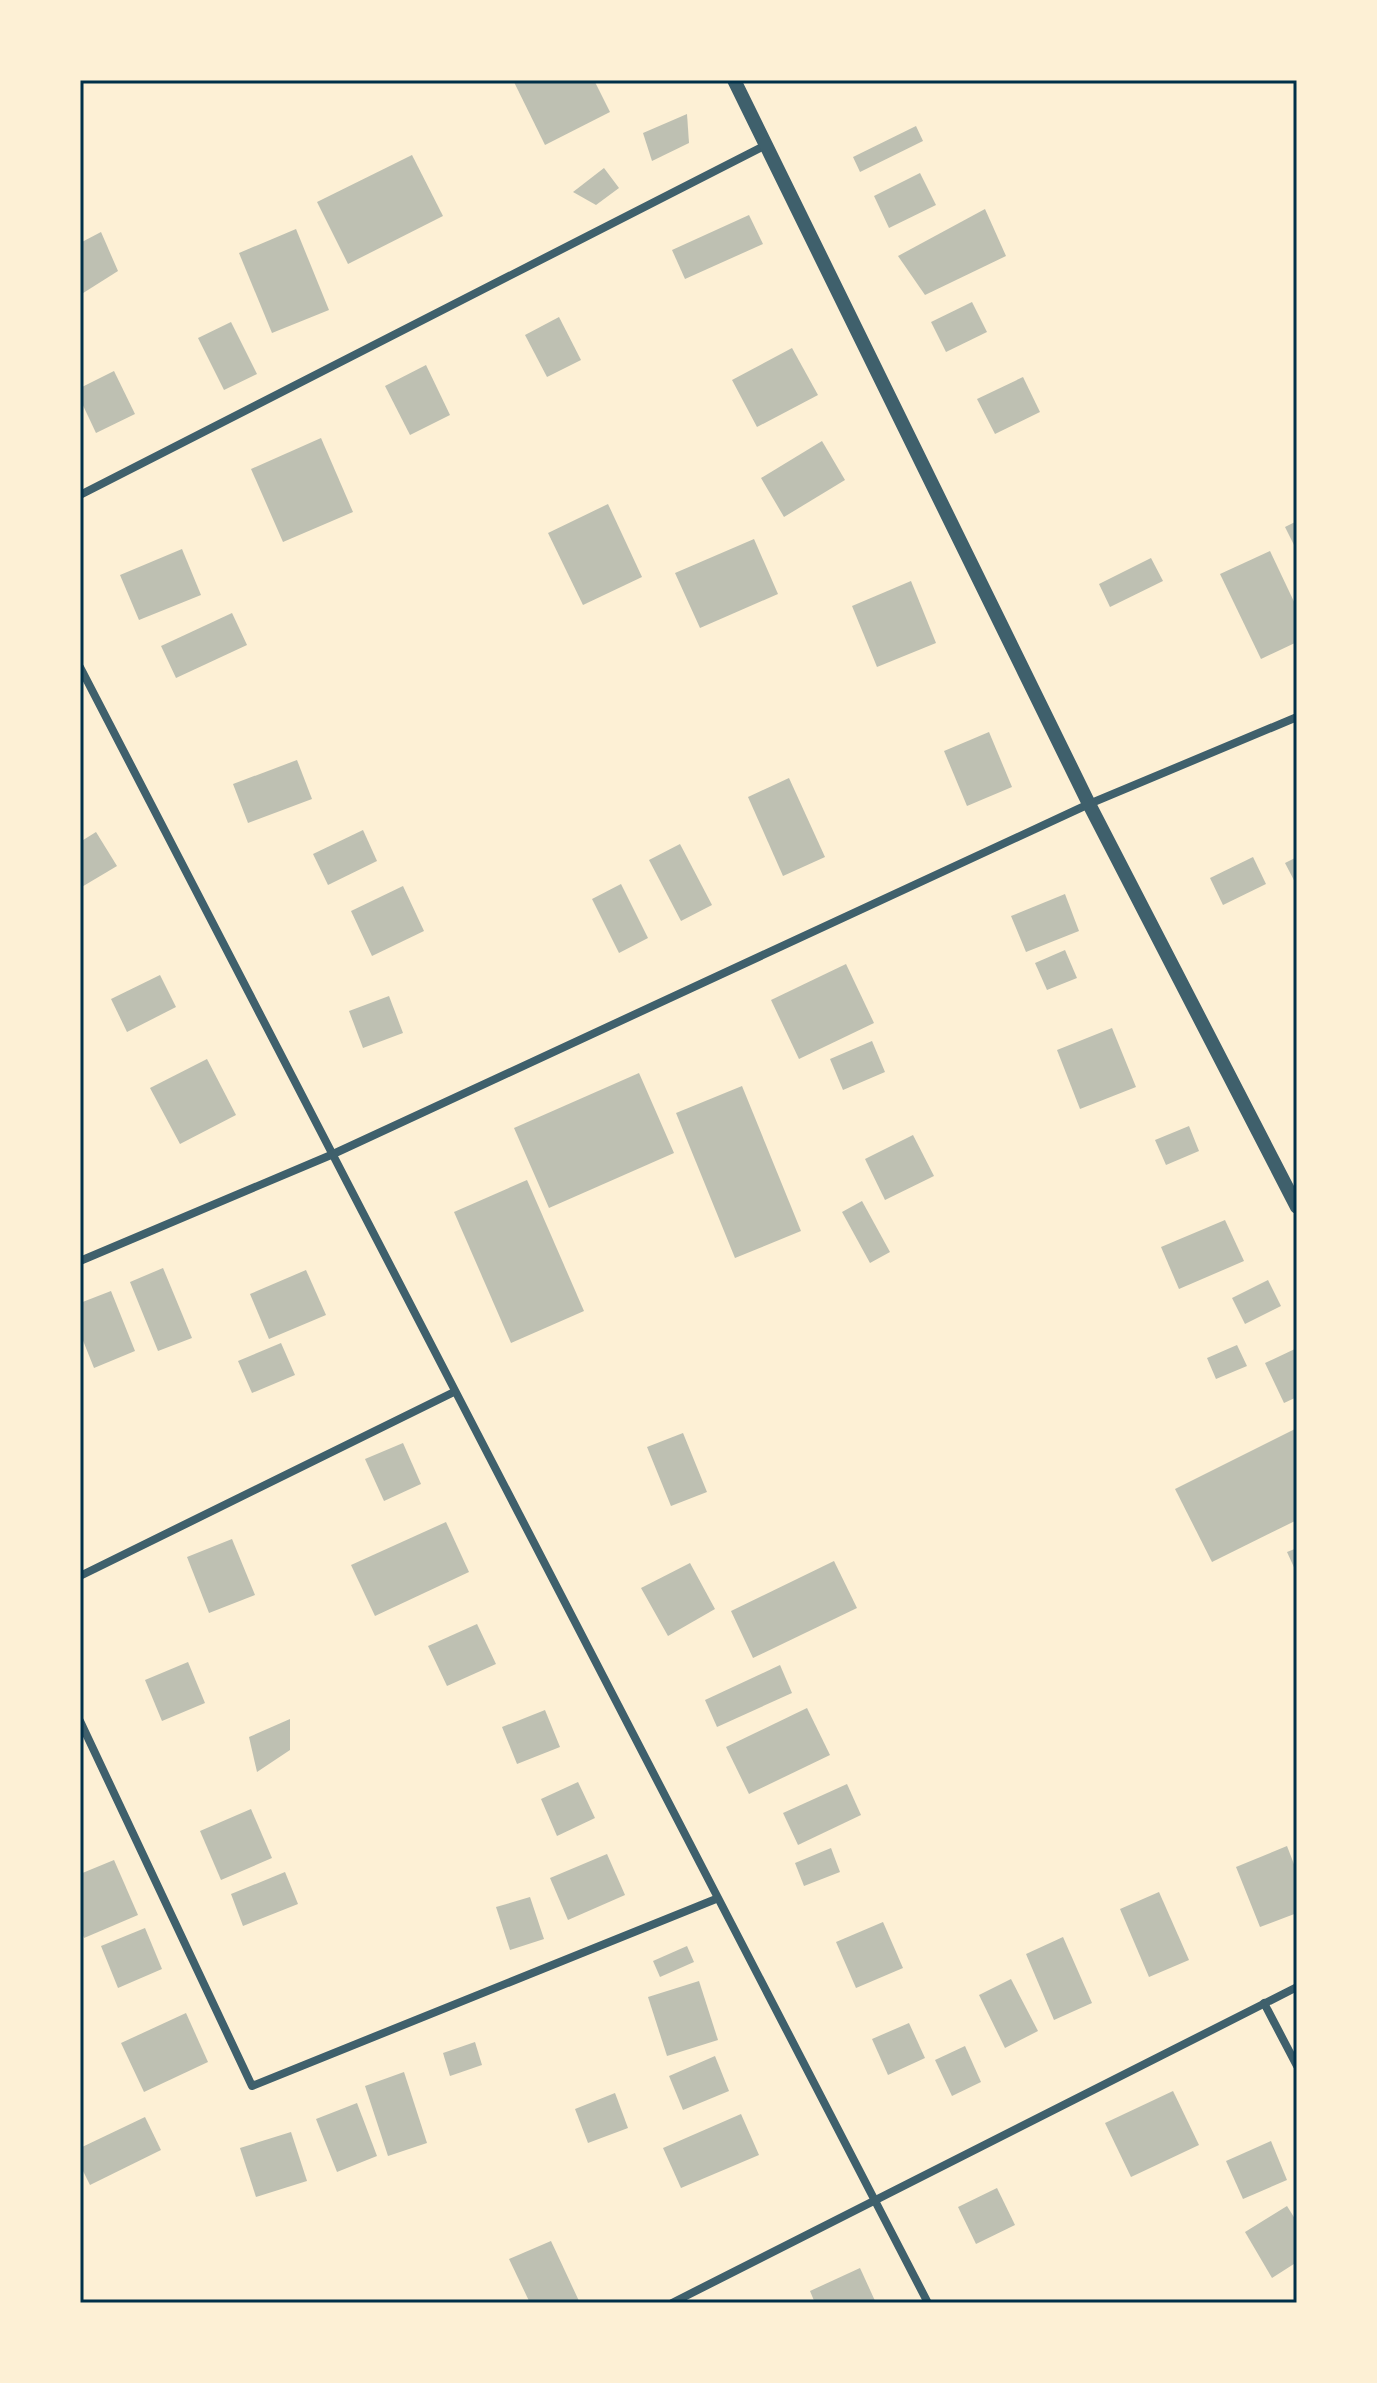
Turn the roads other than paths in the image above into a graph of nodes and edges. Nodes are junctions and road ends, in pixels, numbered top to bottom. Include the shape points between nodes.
1 (734, 80) edge
2 (766, 145) junction
3 (80, 495) edge
4 (80, 667) edge
5 (1297, 717) edge
6 (1089, 804) junction
7 (331, 1155) junction
8 (1297, 1207) edge
9 (80, 1261) edge
10 (454, 1392) junction
11 (80, 1576) edge
12 (80, 1721) edge
13 (716, 1899) junction
14 (1297, 1987) edge
15 (1264, 2003) junction
16 (1297, 2066) edge
17 (873, 2202) junction
18 (672, 2303) edge
19 (928, 2303) edge

1 - 2 street
2 - 3 street
2 - 6 street
4 - 7 street
5 - 6 street
6 - 7 street
6 - 8 street
7 - 9 street
7 - 10 street
10 - 11 street
10 - 13 street
12 - 13 street via 252,2086
13 - 17 street
14 - 15 street
15 - 16 street
15 - 17 street
17 - 18 street
17 - 19 street

